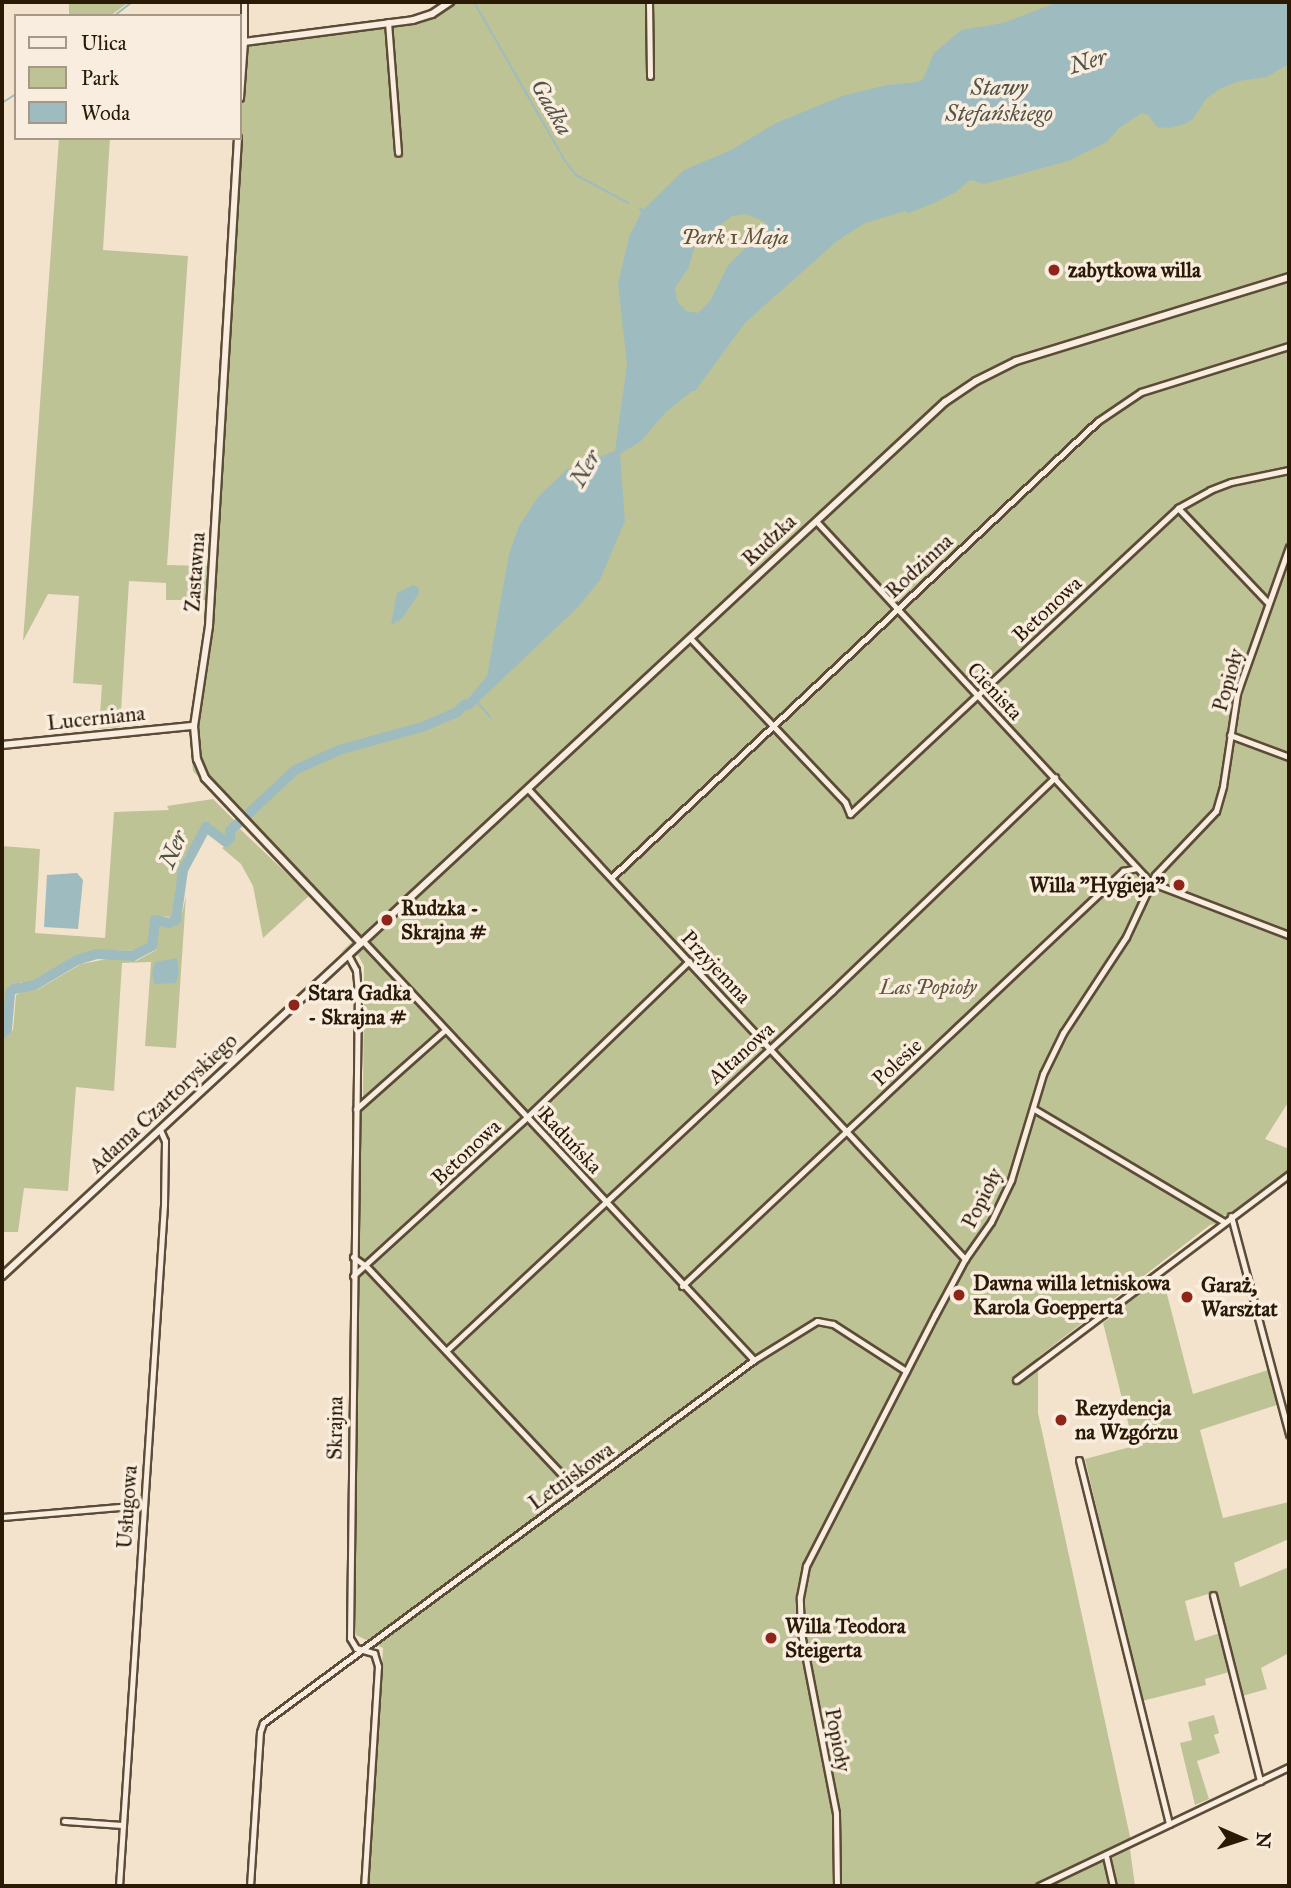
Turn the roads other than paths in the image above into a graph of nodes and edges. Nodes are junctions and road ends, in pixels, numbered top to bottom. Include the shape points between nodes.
1 (244, 2) edge
2 (450, 2) edge
3 (649, 2) edge
4 (387, 22) junction
5 (244, 42) junction
6 (242, 70) edge
7 (650, 76) dead end
8 (238, 140) edge
9 (398, 153) dead end
10 (1289, 277) edge
11 (1289, 346) edge
12 (1289, 470) edge
13 (1178, 508) junction
14 (816, 521) junction
15 (1289, 547) edge
16 (1268, 603) junction
17 (897, 609) junction
18 (690, 638) junction
19 (977, 695) junction
20 (774, 725) junction
21 (194, 726) junction
22 (1230, 735) junction
23 (2, 745) edge
24 (1289, 757) edge
25 (1055, 777) junction
26 (528, 789) junction
27 (1137, 868) junction
28 (612, 877) junction
29 (1150, 883) junction
30 (1289, 935) edge
31 (362, 942) junction
32 (348, 955) junction
33 (689, 961) junction
34 (444, 1031) junction
35 (770, 1048) junction
36 (356, 1109) junction
37 (1034, 1109) junction
38 (527, 1117) junction
39 (160, 1130) junction
40 (846, 1132) junction
41 (1289, 1174) edge
42 (606, 1202) junction
43 (1231, 1216) junction
44 (1224, 1222) junction
45 (353, 1257) junction
46 (965, 1259) junction
47 (366, 1266) junction
48 (2, 1276) edge
49 (353, 1276) junction
50 (682, 1286) junction
51 (446, 1351) junction
52 (754, 1360) junction
53 (906, 1371) junction
54 (1016, 1380) dead end
55 (1289, 1434) edge
56 (1079, 1460) dead end
57 (577, 1491) junction
58 (143, 1504) junction
59 (2, 1517) edge
60 (1213, 1595) dead end
61 (364, 1649) junction
62 (1289, 1767) edge
63 (1260, 1781) junction
64 (64, 1821) dead end
65 (1169, 1824) junction
66 (123, 1825) junction
67 (1106, 1856) junction
68 (119, 1886) edge
69 (250, 1886) edge
70 (364, 1886) edge
71 (837, 1886) edge
72 (1040, 1886) edge
73 (1113, 1886) edge

1 - 5 street
2 - 4 street via 432,15
3 - 7 street
4 - 5 street
4 - 9 street
5 - 6 street
8 - 21 street, Zastawna via 208,626
10 - 14 street, Rudzka via 1026,358 986,375 937,408
11 - 17 street, Rodzinna via 1141,392 1098,421
12 - 13 street, Betonowa via 1231,482
13 - 16 street
13 - 19 street, Betonowa
14 - 17 street, Cienista
14 - 18 street, Rudzka
15 - 16 street, Popioły
16 - 22 street, Popioły via 1237,693
17 - 19 street, Cienista
17 - 20 street, Rodzinna
18 - 20 street
18 - 26 street, Rudzka
19 - 20 street, Betonowa via 850,814 845,802
19 - 25 street, Cienista
20 - 28 street, Rodzinna
21 - 23 street, Lucerniana
21 - 31 street, Zastawna via 201,773
22 - 24 street
22 - 29 street, Popioły via 1216,811
25 - 27 street, Cienista
25 - 35 street, Altanowa
26 - 28 street, Przyjemna
26 - 31 street, Rudzka
27 - 29 street, Cienista
27 - 40 street, Polesie via 1123,871
28 - 33 street, Przyjemna
29 - 30 street
29 - 37 street, Popioły via 1126,937 1063,1033 1043,1074
31 - 32 street, Rudzka
31 - 34 street, Raduńska
32 - 36 street, Skrajna via 357,979
32 - 39 street, Adama Czartoryskiego
33 - 35 street, Przyjemna
33 - 38 street, Betonowa
34 - 36 street
34 - 38 street, Raduńska
35 - 40 street, Przyjemna
35 - 42 street, Altanowa
36 - 45 street, Skrajna
37 - 44 street
37 - 46 street, Popioły via 1011,1180 991,1222
38 - 42 street, Raduńska
38 - 47 street, Betonowa
39 - 48 street, Adama Czartoryskiego
39 - 58 street, Usługowa via 165,1141 164,1205
40 - 46 street, Przyjemna
40 - 50 street, Polesie
41 - 43 street
42 - 50 street, Raduńska
42 - 51 street, Altanowa
43 - 44 street
43 - 55 street
44 - 54 street
45 - 47 street
45 - 49 street, Skrajna
46 - 53 street, Popioły
47 - 49 street, Betonowa
47 - 51 street
49 - 61 street, Skrajna via 350,1638 356,1648
50 - 52 street, Raduńska
51 - 57 street
52 - 53 street, Letniskowa via 817,1321 833,1324
52 - 57 street, Letniskowa
53 - 71 street, Popioły via 827,1521 802,1579 801,1633 836,1813
56 - 65 street
57 - 61 street, Letniskowa
58 - 59 street
58 - 66 street, Usługowa
60 - 63 street
61 - 69 street, Letniskowa via 263,1723
61 - 70 street, Skrajna via 374,1653 378,1666
62 - 63 street
63 - 65 street
64 - 66 street
65 - 67 street
66 - 68 street, Usługowa
67 - 72 street
67 - 73 street

